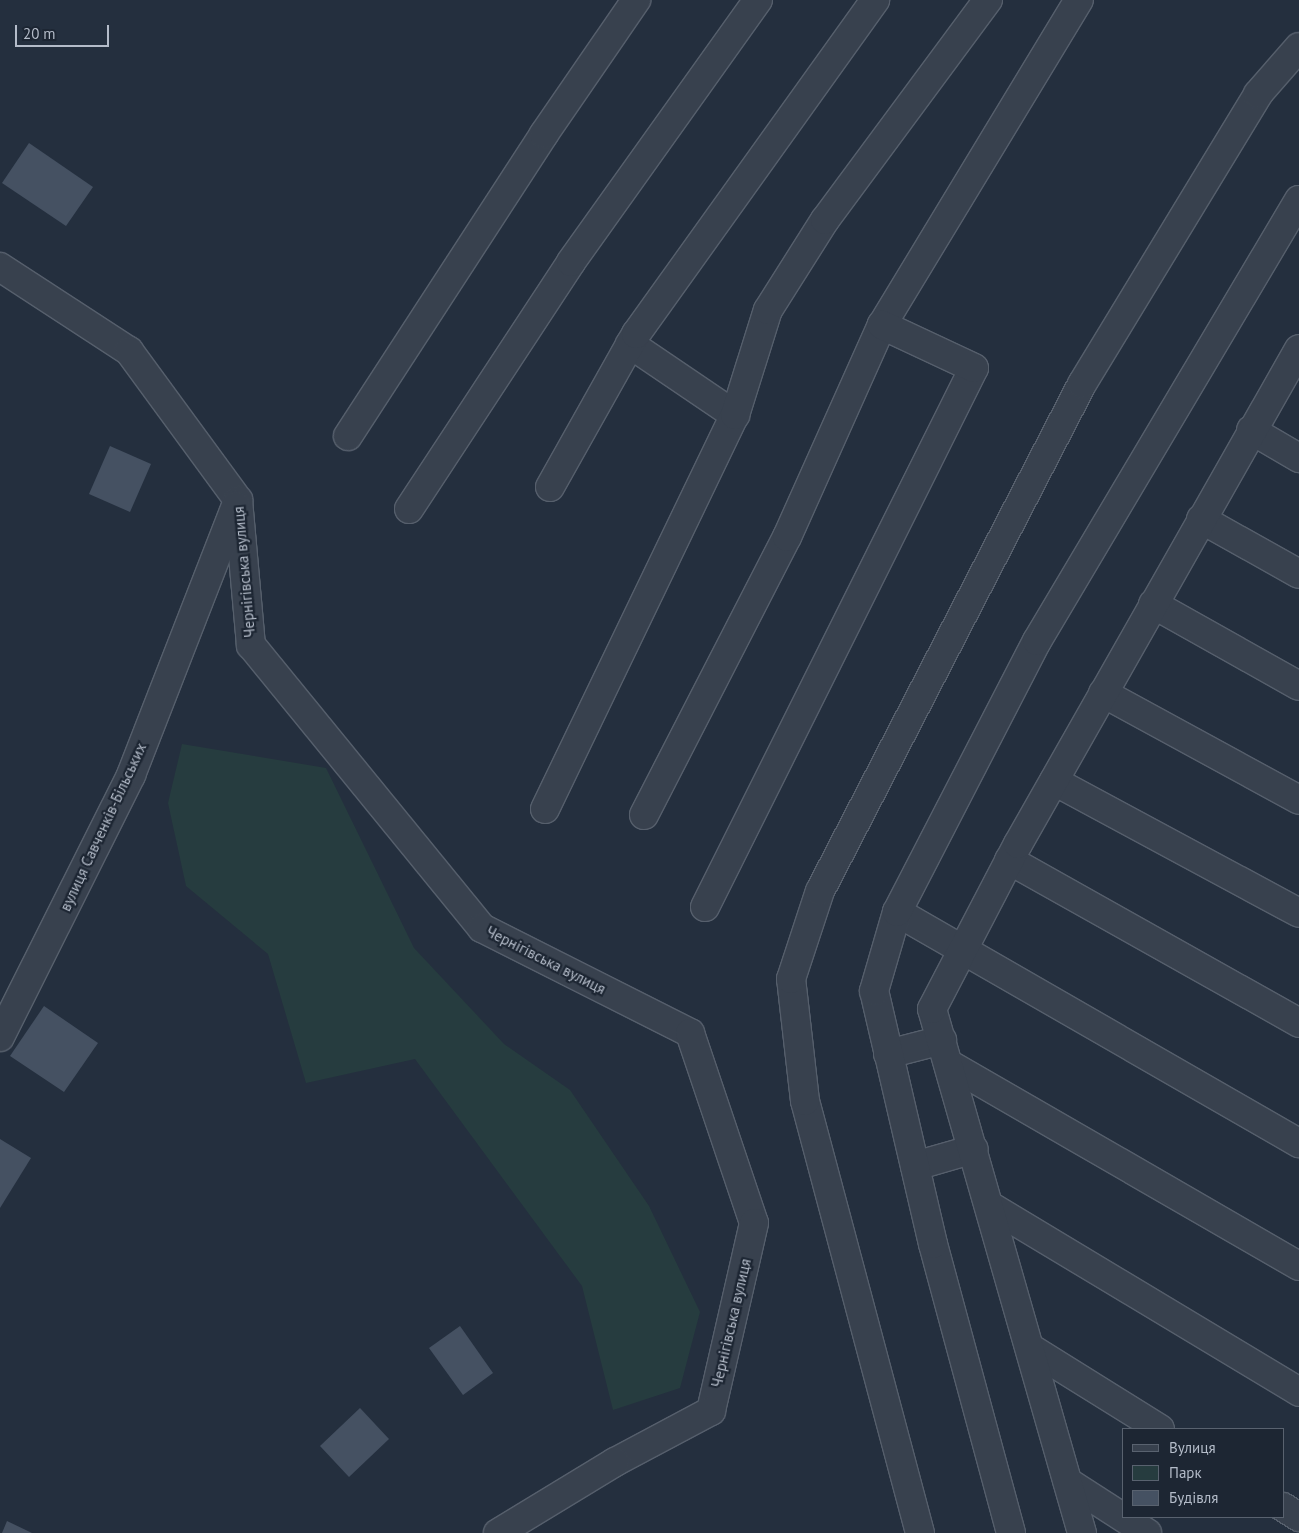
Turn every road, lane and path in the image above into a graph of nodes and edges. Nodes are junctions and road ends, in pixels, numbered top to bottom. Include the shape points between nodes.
1 (636, 0) edge
2 (758, 0) edge
3 (875, 0) edge
4 (988, 0) edge
5 (1079, 0) edge
6 (1299, 47) edge
7 (1299, 200) edge
8 (0, 267) edge
9 (882, 325) junction
10 (630, 344) junction
11 (1299, 349) edge
12 (736, 415) junction
13 (1252, 430) junction
14 (348, 436) dead end
15 (1299, 458) edge
16 (550, 487) dead end
17 (238, 500) junction
18 (409, 509) dead end
19 (1202, 519) junction
20 (1299, 574) edge
21 (1153, 604) junction
22 (1299, 686) edge
23 (1103, 693) junction
24 (1054, 780) junction
25 (1299, 800) edge
26 (545, 809) dead end
27 (644, 815) dead end
28 (1009, 860) junction
29 (704, 907) dead end
30 (897, 912) junction
31 (1299, 913) edge
32 (964, 947) junction
33 (1299, 1023) edge
34 (0, 1037) edge
35 (946, 1052) junction
36 (888, 1054) junction
37 (1299, 1144) edge
38 (974, 1149) junction
39 (915, 1166) junction
40 (990, 1206) junction
41 (1299, 1266) edge
42 (1030, 1348) junction
43 (1299, 1392) edge
44 (1158, 1428) edge
45 (1068, 1482) junction
46 (1284, 1508) edge
47 (1122, 1517) edge
48 (1299, 1517) edge
49 (1124, 1518) edge
50 (498, 1533) edge
51 (920, 1533) edge
52 (1011, 1533) edge
53 (1082, 1533) edge
54 (1147, 1533) edge

1 - 14 street via 544,134
2 - 18 street via 570,262
3 - 10 street
4 - 12 street via 825,220 768,310
5 - 9 street
6 - 51 street via 1258,94 1082,384 820,891 791,980 805,1101
7 - 30 street via 1037,641
8 - 17 street, Чернігівська вулиця via 129,351
9 - 27 street via 787,537
9 - 29 street via 974,368
10 - 12 street
10 - 16 street
11 - 13 street
12 - 26 street
13 - 15 street
13 - 19 street
17 - 34 street, вулиця Савченків-Більських via 131,775
17 - 50 street, Чернігівська вулиця via 251,645 482,928 690,1033 754,1223 710,1411 615,1462
19 - 20 street
19 - 21 street
21 - 22 street
21 - 23 street
23 - 24 street
23 - 25 street
24 - 28 street
24 - 31 street
28 - 32 street
28 - 33 street
30 - 32 street
30 - 36 street via 874,990
32 - 35 street via 932,1009
32 - 37 street
35 - 36 street
35 - 38 street
35 - 41 street
36 - 39 street
38 - 39 street
38 - 40 street
39 - 52 street
40 - 42 street
40 - 43 street
42 - 44 street
42 - 45 street
45 - 47 street
45 - 53 street
46 - 48 street
49 - 54 street

